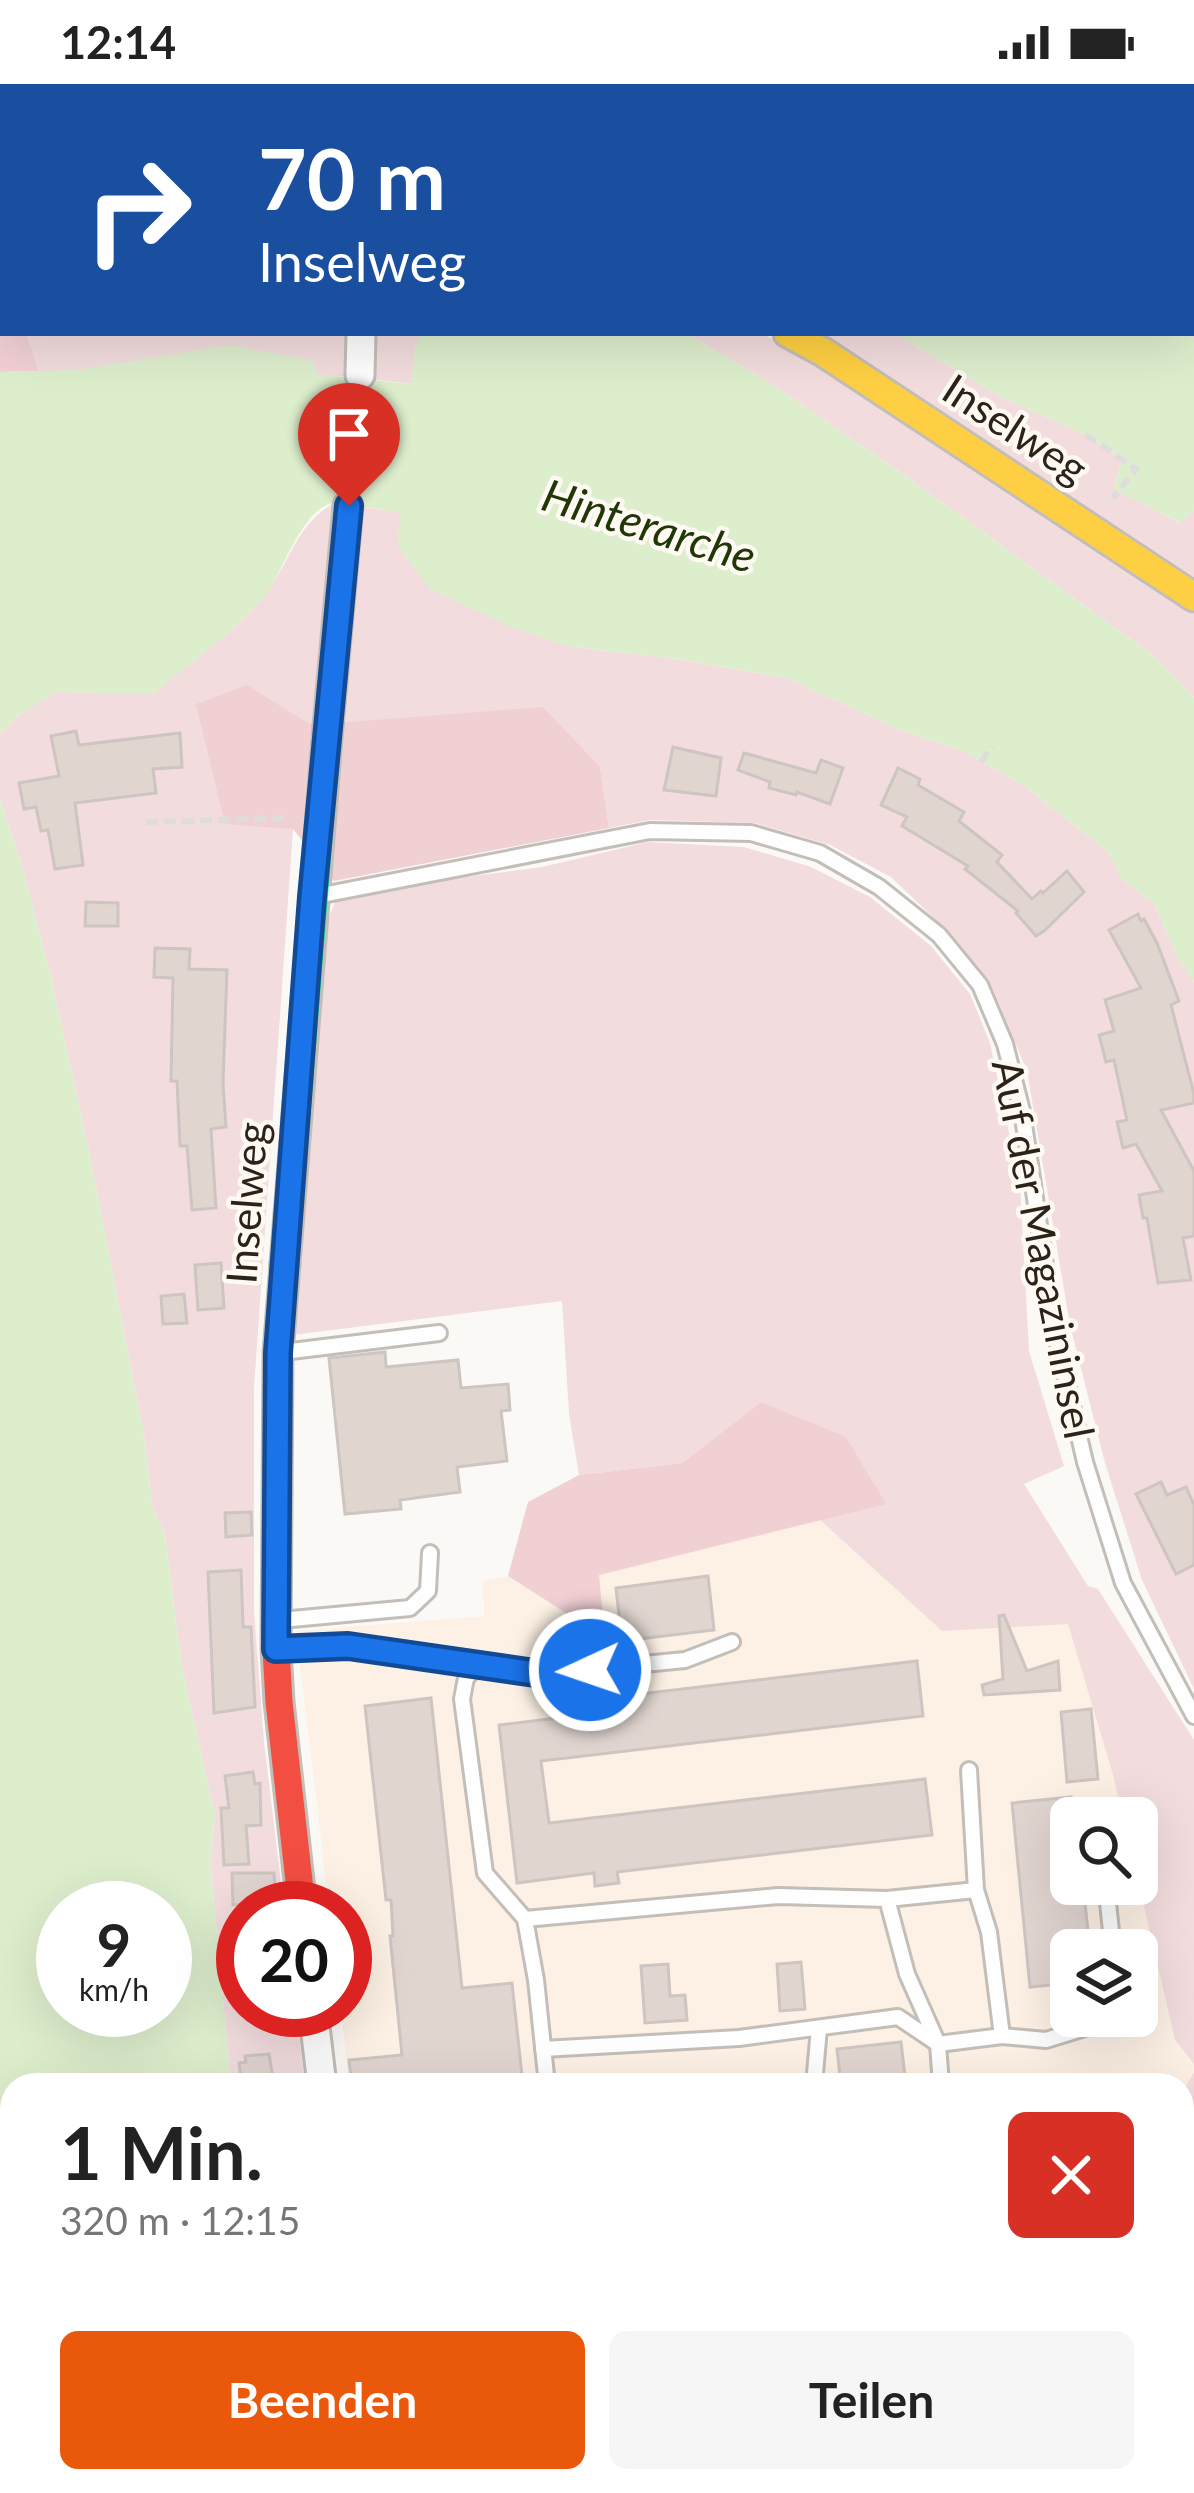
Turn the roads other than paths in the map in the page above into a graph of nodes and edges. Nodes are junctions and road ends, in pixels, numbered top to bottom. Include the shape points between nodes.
1 (362, 336) edge
2 (794, 336) edge
3 (360, 375) dead end
4 (349, 506) dead end
5 (1194, 597) edge
6 (312, 897) junction
7 (439, 1333) dead end
8 (278, 1353) junction
9 (430, 1553) dead end
10 (276, 1620) junction
11 (732, 1642) dead end
12 (276, 1649) junction
13 (477, 1666) junction
14 (1194, 1715) edge
15 (969, 1769) dead end
16 (299, 1881) edge
17 (976, 1890) junction
18 (887, 1899) junction
19 (524, 1919) junction
20 (819, 2028) junction
21 (1002, 2036) junction
22 (316, 2037) edge
23 (1056, 2037) edge
24 (938, 2044) junction
25 (543, 2049) junction
26 (321, 2073) edge
27 (546, 2073) edge
28 (815, 2073) edge
29 (939, 2073) edge

1 - 3 street
2 - 5 street, Inselweg
4 - 6 street, Inselweg
6 - 8 street, Inselweg
6 - 14 lane, Auf der Magazininsel via 650,831 751,833 820,853 939,935 980,985 1005,1044 1085,1462 1123,1583
7 - 8 lane
8 - 10 street, Inselweg
9 - 10 lane via 428,1591 410,1608
10 - 12 street, Inselweg
11 - 13 lane via 685,1660 590,1670
12 - 13 lane via 348,1646
12 - 16 street, Inselweg
13 - 19 lane via 462,1699 485,1873
15 - 17 lane
17 - 18 lane
17 - 21 lane
18 - 19 lane via 778,1895
18 - 24 lane via 907,1974
19 - 25 lane
20 - 24 lane via 898,2017
20 - 25 lane
20 - 28 lane
21 - 23 lane
21 - 24 lane
22 - 26 street
24 - 29 lane
25 - 27 lane

